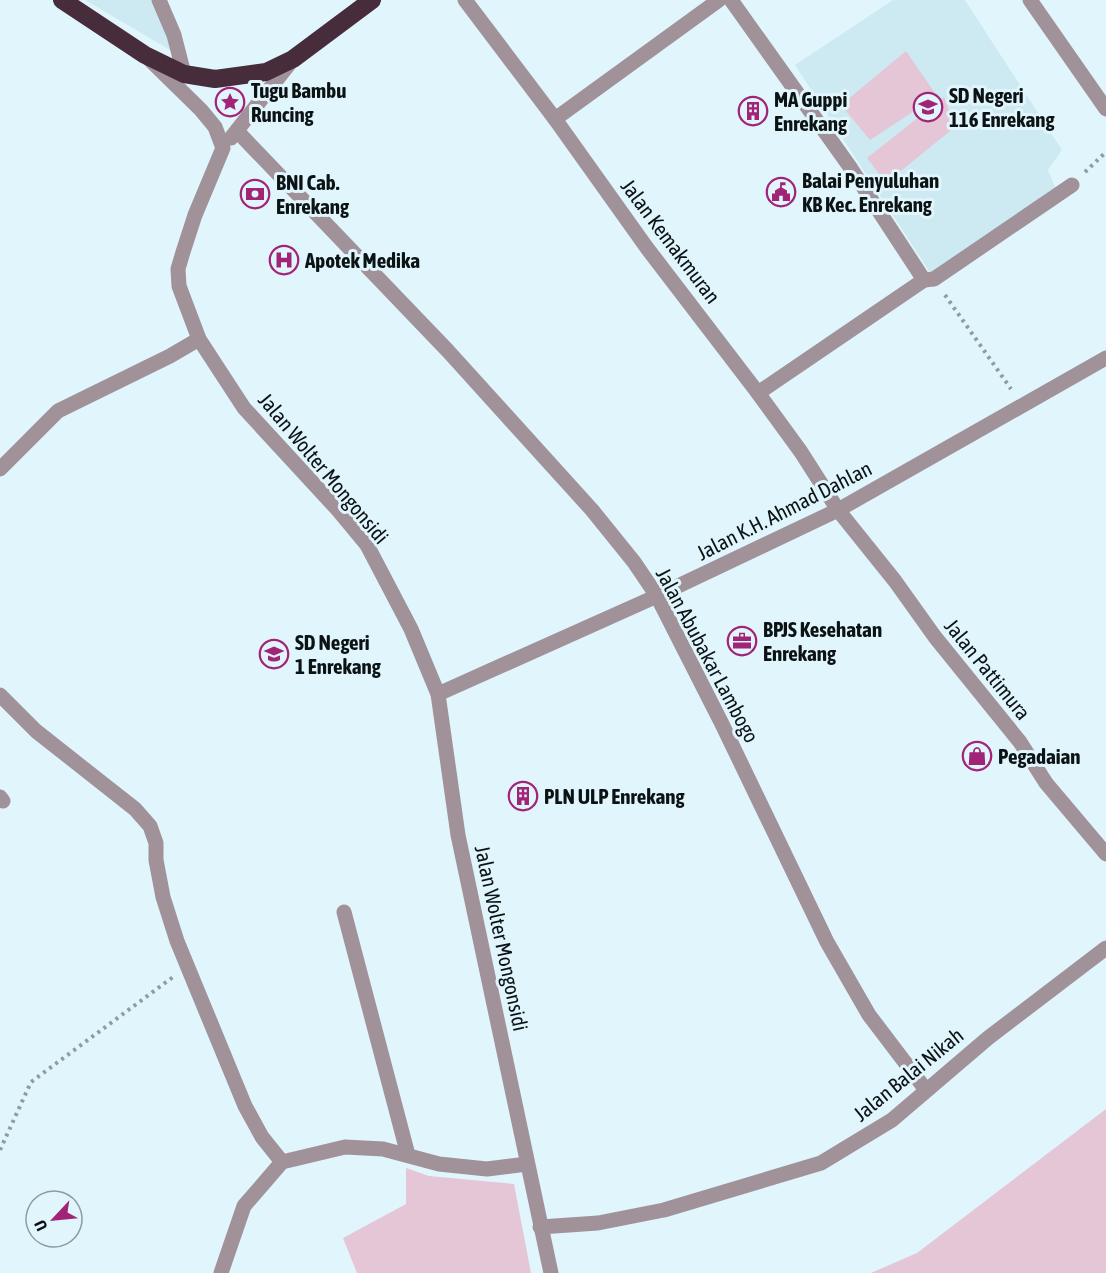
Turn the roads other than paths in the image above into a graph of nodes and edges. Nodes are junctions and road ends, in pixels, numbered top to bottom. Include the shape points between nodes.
1 (62, 0) edge
2 (159, 0) edge
3 (372, 0) edge
4 (465, 0) edge
5 (719, 0) edge
6 (731, 0) edge
7 (1030, 0) edge
8 (144, 55) junction
9 (294, 59) junction
10 (184, 74) junction
11 (1106, 109) edge
12 (555, 119) junction
13 (237, 130) junction
14 (223, 147) junction
15 (1072, 185) road end
16 (929, 280) junction
17 (199, 339) junction
18 (1106, 358) edge
19 (758, 393) junction
20 (0, 469) edge
21 (838, 510) junction
22 (657, 596) junction
23 (438, 694) junction
24 (0, 695) edge
25 (1106, 854) edge
26 (344, 912) dead end
27 (1106, 948) edge
28 (926, 1090) junction
29 (408, 1155) junction
30 (282, 1162) junction
31 (527, 1164) junction
32 (540, 1227) junction
33 (221, 1273) edge
34 (551, 1273) edge

1 - 8 highway
2 - 10 street via 174,35
3 - 9 highway
4 - 12 street, Jalan Kemakmuran
5 - 12 street
6 - 16 street
7 - 11 street
8 - 10 highway
8 - 14 street via 201,110 215,127
9 - 10 highway via 266,72 215,79
9 - 13 street, Jalan Wolter Mongonsidi
12 - 19 street, Jalan Kemakmuran
13 - 14 street, Jalan Wolter Mongonsidi
13 - 22 street, Jalan Abubakar Lambogo via 448,351 592,510
14 - 17 street, Jalan Wolter Mongonsidi via 178,269 179,286
15 - 16 street
16 - 19 street
17 - 20 street via 58,411
17 - 23 street, Jalan Wolter Mongonsidi via 244,408 367,545 411,629
18 - 21 street, Jalan K.H. Ahmad Dahlan
19 - 21 street, Jalan Kemakmuran
21 - 22 street, Jalan K.H. Ahmad Dahlan
21 - 25 street, Jalan Pattimura via 1013,733 1046,783
22 - 23 street, Jalan K.H. Ahmad Dahlan
22 - 28 street, Jalan Abubakar Lambogo via 827,942 868,1015
23 - 31 street, Jalan Wolter Mongonsidi via 458,835
24 - 30 street via 36,731 135,809 150,826 163,897 177,941 246,1106 262,1137
26 - 29 street
27 - 28 street, Jalan Balai Nikah
28 - 32 street, Jalan Balai Nikah via 892,1120 821,1163 664,1210
29 - 30 street via 345,1147
29 - 31 street via 439,1164 487,1169
30 - 33 street via 244,1206
31 - 32 street, Jalan Wolter Mongonsidi
32 - 34 street, Jalan Wolter Mongonsidi

